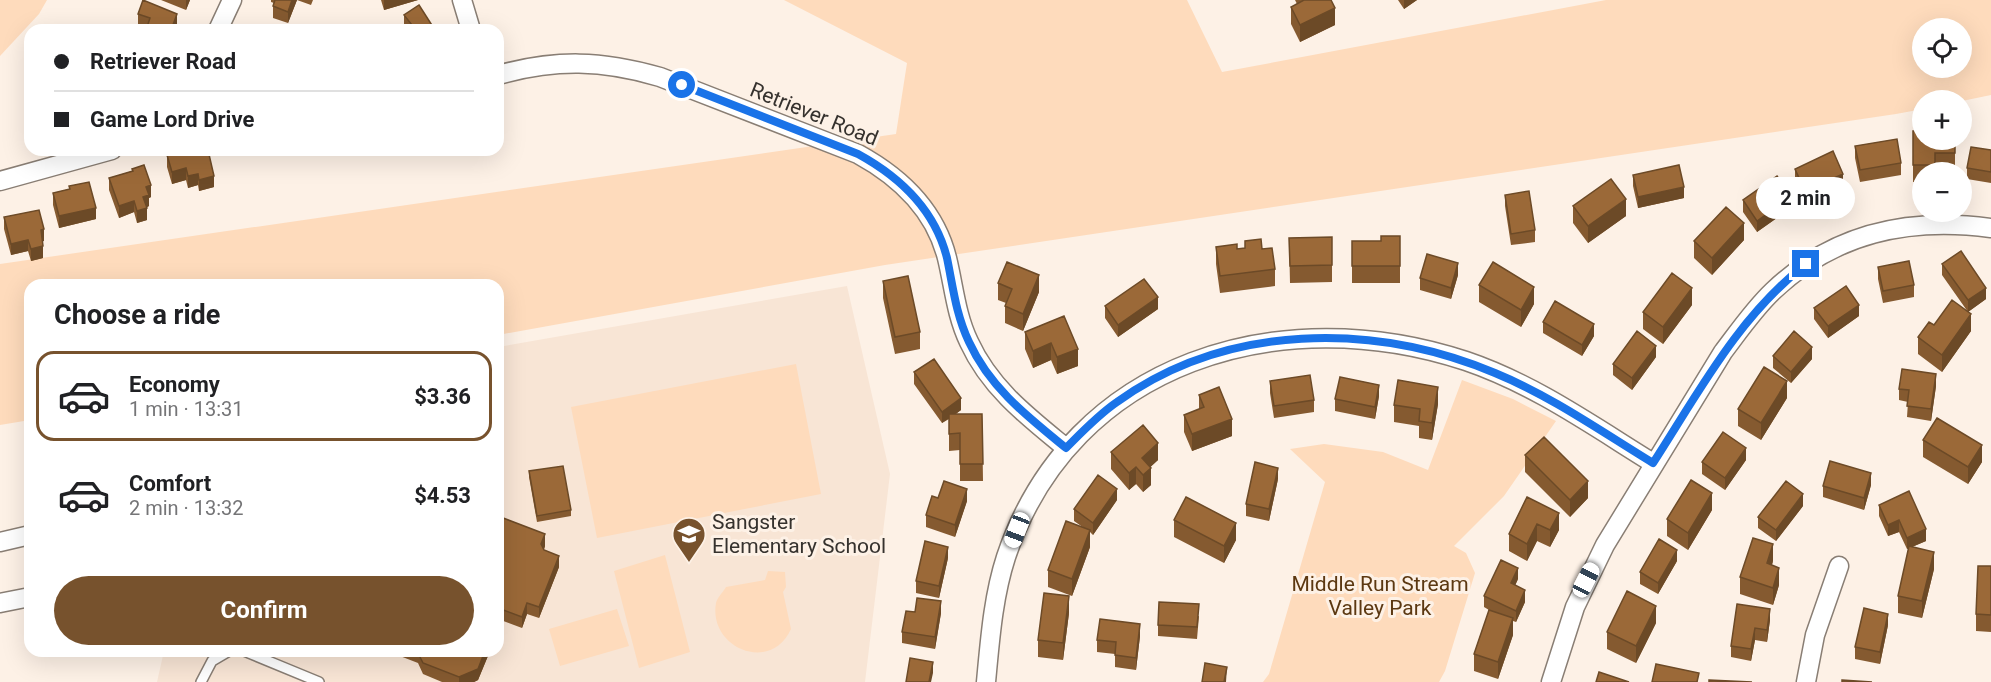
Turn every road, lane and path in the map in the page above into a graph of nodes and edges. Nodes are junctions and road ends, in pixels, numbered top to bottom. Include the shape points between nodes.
1 (232, 0) edge
2 (462, 0) edge
3 (221, 24) edge
4 (469, 24) edge
5 (504, 73) edge
6 (90, 156) edge
7 (0, 181) edge
8 (1991, 228) edge
9 (1066, 448) junction
10 (1653, 463) junction
11 (24, 536) edge
12 (0, 542) edge
13 (1839, 566) dead end
14 (24, 598) edge
15 (0, 603) edge
16 (219, 657) edge
17 (259, 657) edge
18 (201, 682) edge
19 (319, 682) edge
20 (986, 682) edge
21 (1551, 682) edge
22 (1806, 682) edge

1 - 3 street
2 - 4 street
5 - 9 street, Retriever Road via 564,62 633,69 881,166 911,193 935,228 960,319 983,368 1008,399
6 - 7 street
8 - 10 street via 1891,229 1854,239 1806,264 1773,291 1744,324
9 - 10 street via 1116,402 1189,362 1245,345 1286,339 1341,338 1409,346 1497,373 1550,400
9 - 20 street via 1041,483 1006,557 994,604
10 - 21 street via 1586,580
11 - 12 street
13 - 22 street via 1815,635
14 - 15 street
16 - 18 lane
17 - 19 lane

